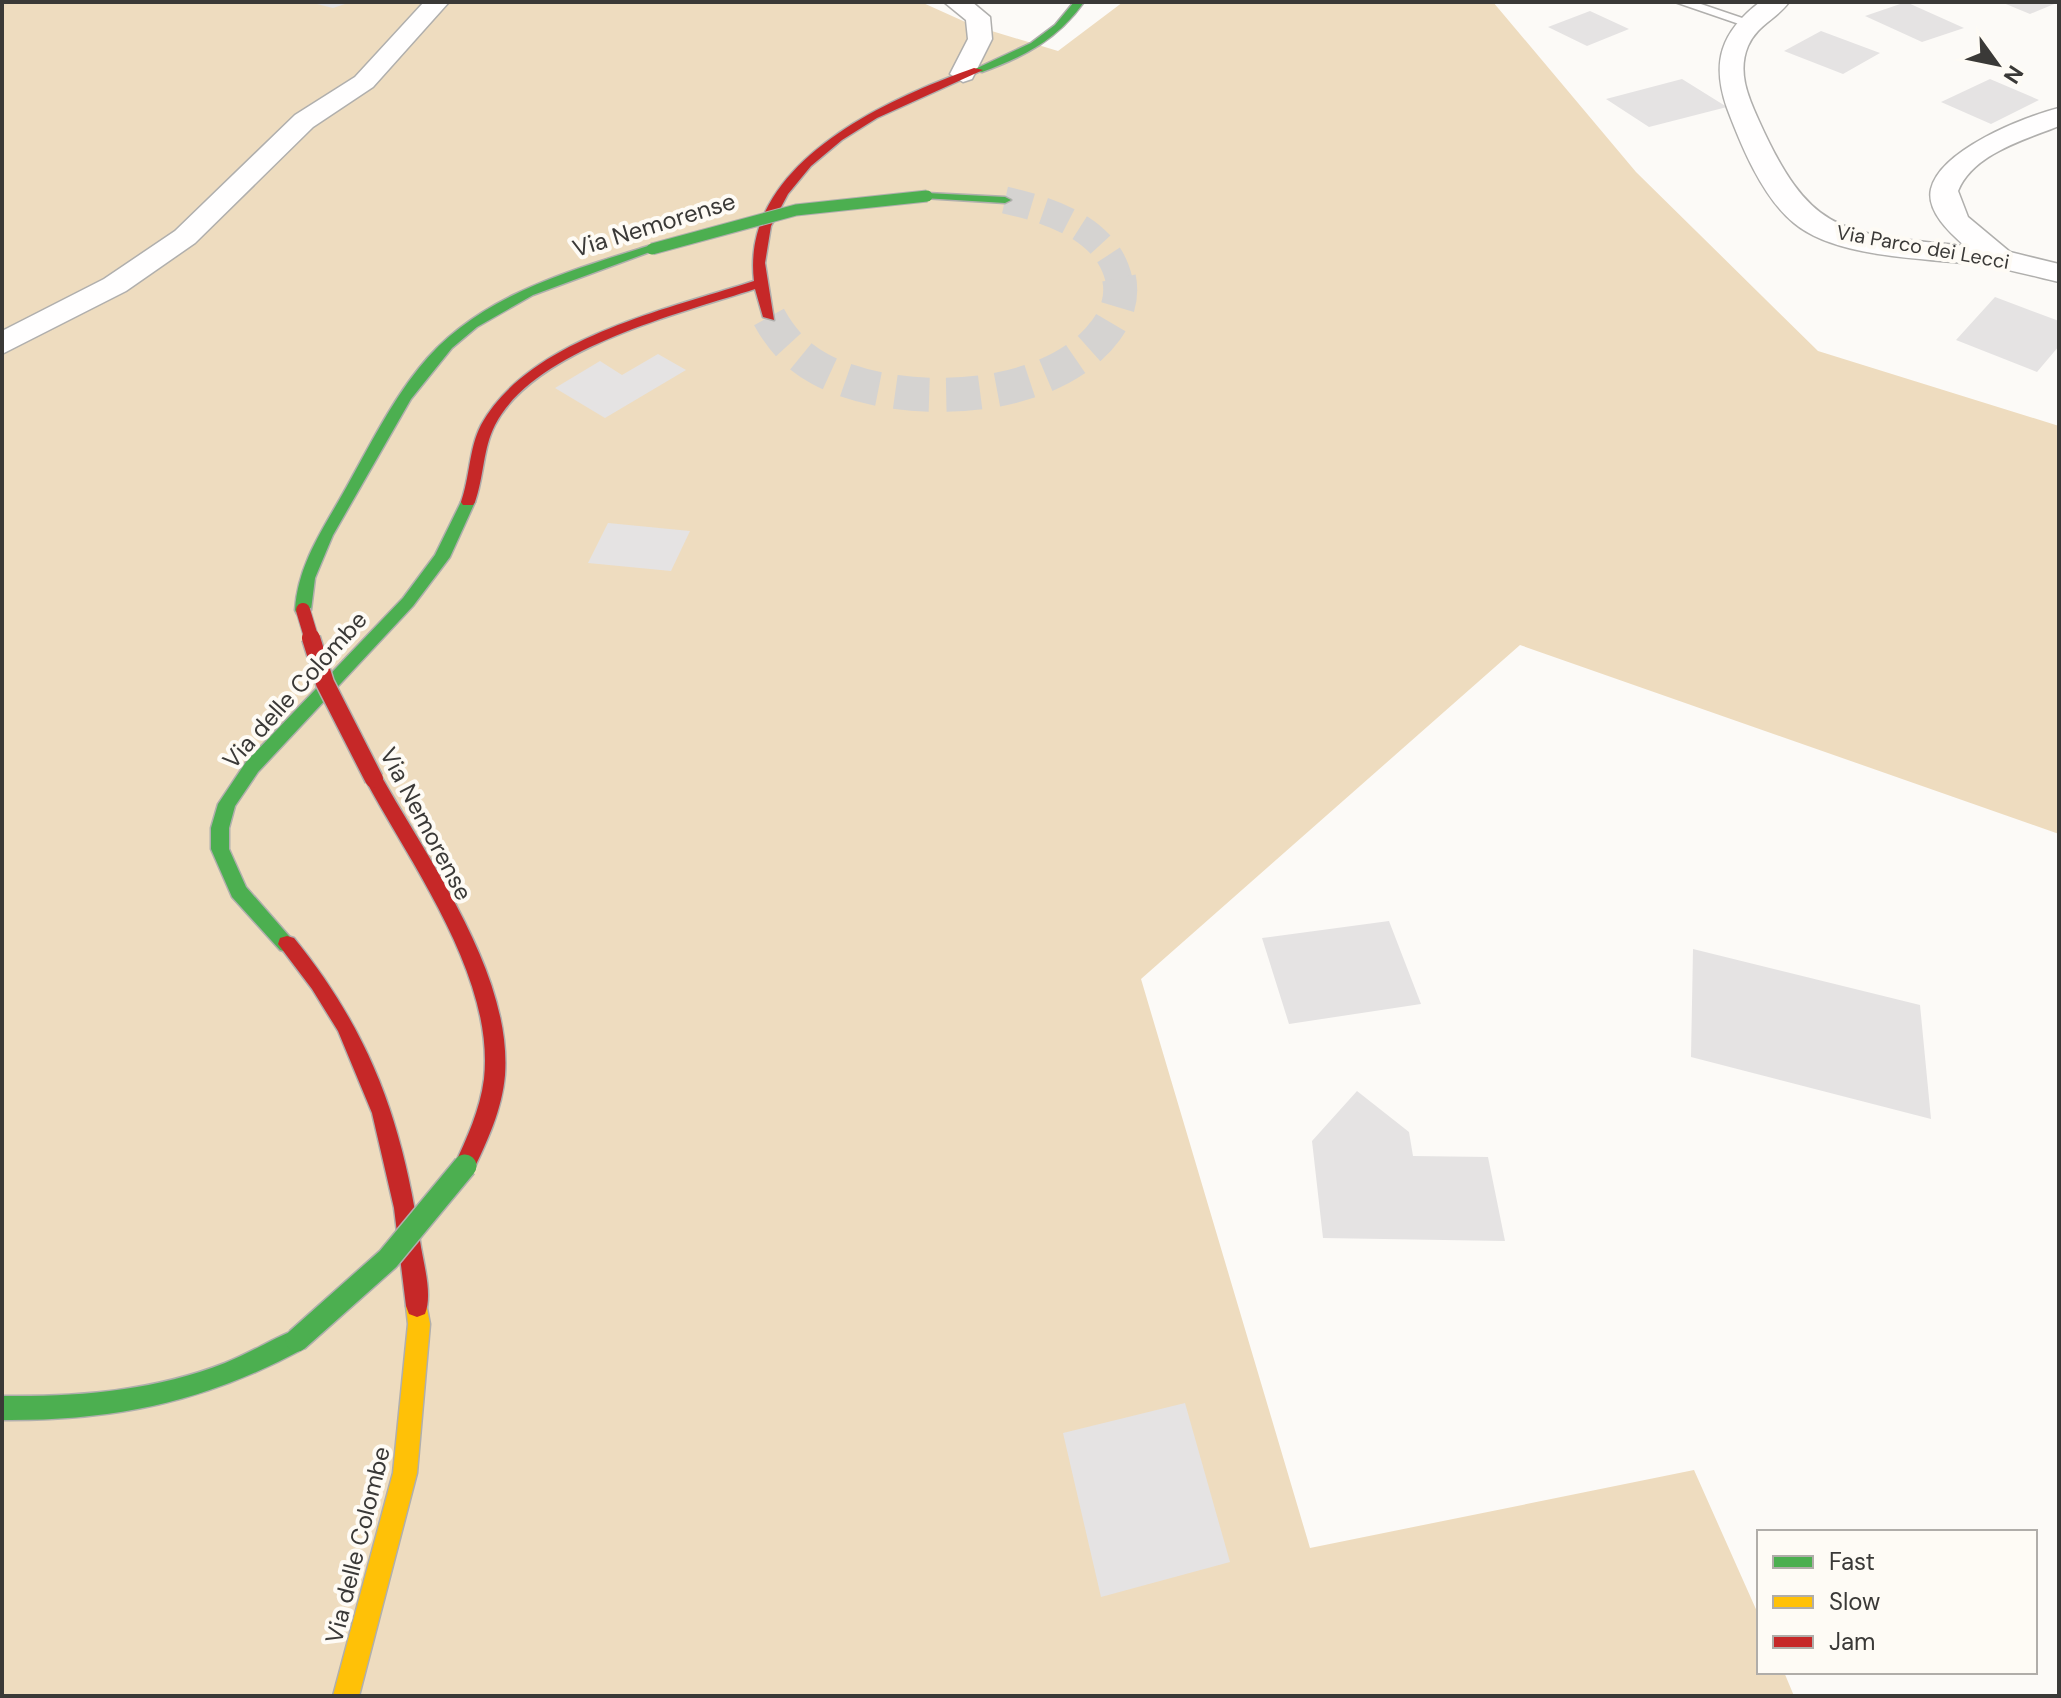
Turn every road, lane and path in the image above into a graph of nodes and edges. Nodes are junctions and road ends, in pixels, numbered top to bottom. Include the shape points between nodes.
1 (437, 2) edge
2 (956, 2) edge
3 (1079, 2) edge
4 (1681, 2) edge
5 (1777, 2) edge
6 (1747, 22) junction
7 (963, 74) junction
8 (2059, 116) edge
9 (1005, 200) tunnel mouth
10 (2000, 259) junction
11 (2059, 273) edge
12 (760, 283) junction
13 (769, 317) tunnel mouth
14 (2, 344) edge
15 (2, 1408) edge
16 (346, 1696) edge

1 - 14 street via 364,82 304,121 185,237 107,290
2 - 7 street via 978,17 980,39
3 - 7 main road, Via Nemorense via 1044,39
4 - 6 lane
5 - 6 street
6 - 10 street, Via Parco dei Lecci via 1730,77 1780,188 1799,213 1850,237
7 - 12 main road, Via Nemorense via 876,112 804,168 767,224
8 - 10 street via 1967,160 1945,181 1943,198 1952,216
9 - 15 main road, Via Nemorense, bridge via 927,196 796,210 652,249 526,295 481,320 434,359 318,549 305,577 303,610 325,683 475,964 487,998 495,1052 484,1126 465,1166 432,1213 297,1340 234,1375 171,1395 66,1410
10 - 11 street, Via Parco dei Lecci
12 - 13 main road, Via Nemorense
12 - 16 main road, Via delle Colombe via 599,339 550,362 513,390 488,424 470,498 442,557 408,602 252,767 227,804 220,849 239,892 316,976 365,1059 400,1176 412,1252 419,1324 405,1473

